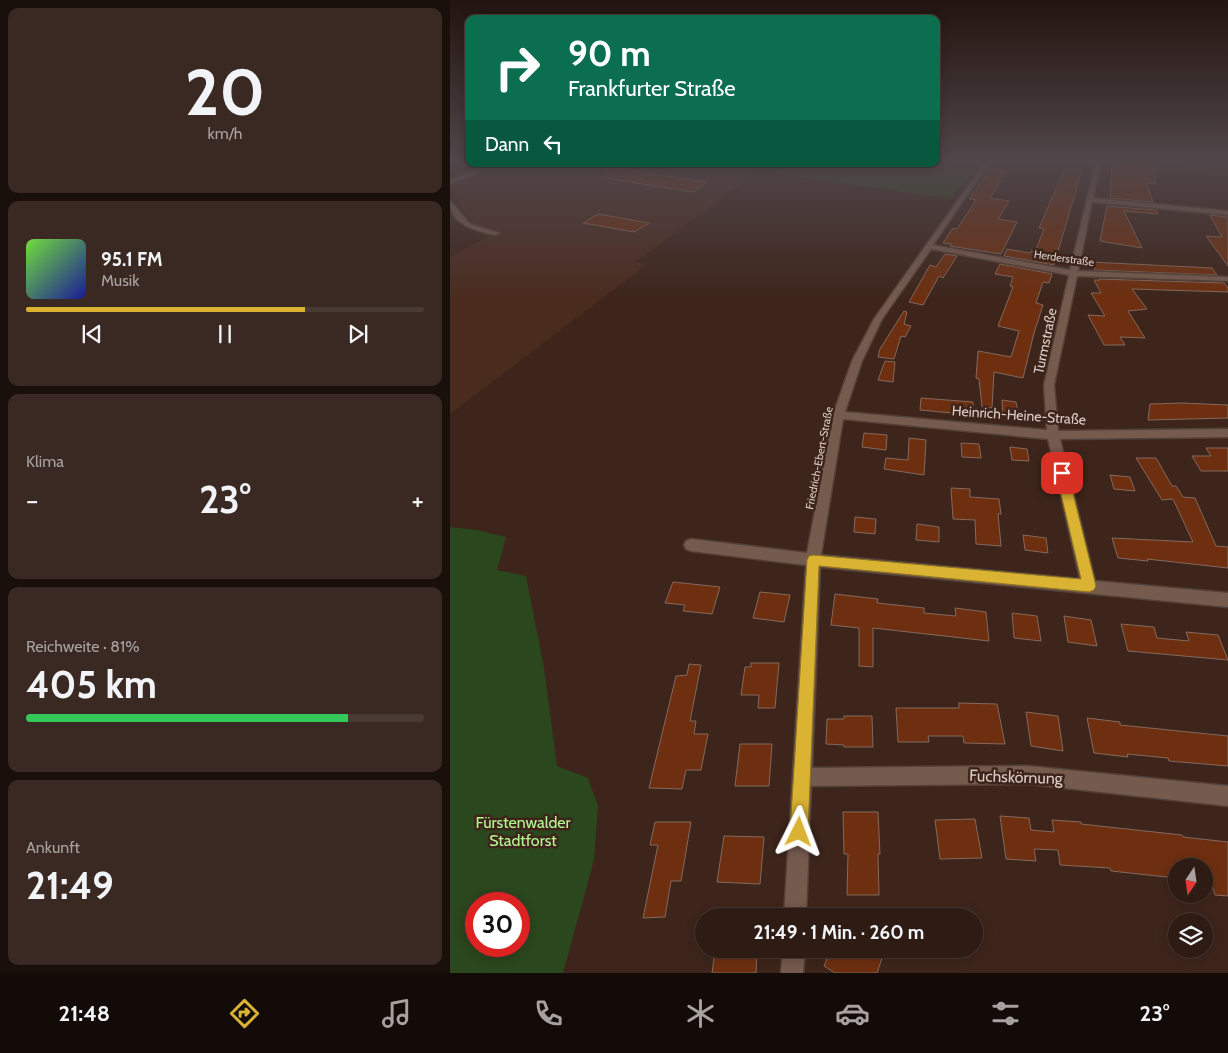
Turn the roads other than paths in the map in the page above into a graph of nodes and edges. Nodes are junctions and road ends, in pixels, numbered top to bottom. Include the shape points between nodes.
1 (453, 207) edge
2 (955, 207) edge
3 (1089, 207) edge
4 (1169, 207) edge
5 (1228, 213) edge
6 (495, 233) dead end
7 (928, 246) junction
8 (1073, 273) junction
9 (1228, 279) edge
10 (838, 415) junction
11 (1228, 433) edge
12 (1053, 436) junction
13 (691, 545) dead end
14 (813, 560) junction
15 (1089, 586) junction
16 (1228, 600) edge
17 (802, 777) junction
18 (1228, 796) edge
19 (795, 908) edge
20 (793, 958) edge
21 (792, 973) edge

1 - 6 street via 468,227
2 - 7 street, Friedrich-Ebert-Straße
3 - 8 street, Turmstraße
4 - 5 street
7 - 8 street, Herderstraße
7 - 10 street, Friedrich-Ebert-Straße via 878,319 857,361
8 - 9 street, Herderstraße
8 - 12 street, Turmstraße via 1049,385
10 - 12 street, Heinrich-Heine-Straße
10 - 14 street, Friedrich-Ebert-Straße
11 - 12 street, Heinrich-Heine-Straße
12 - 15 street, Turmstraße
13 - 14 street
14 - 15 street
14 - 17 street, Friedrich-Ebert-Straße
15 - 16 street
17 - 18 street, Fuchskörnung via 1028,775
17 - 19 street, Friedrich-Ebert-Straße
20 - 21 street

